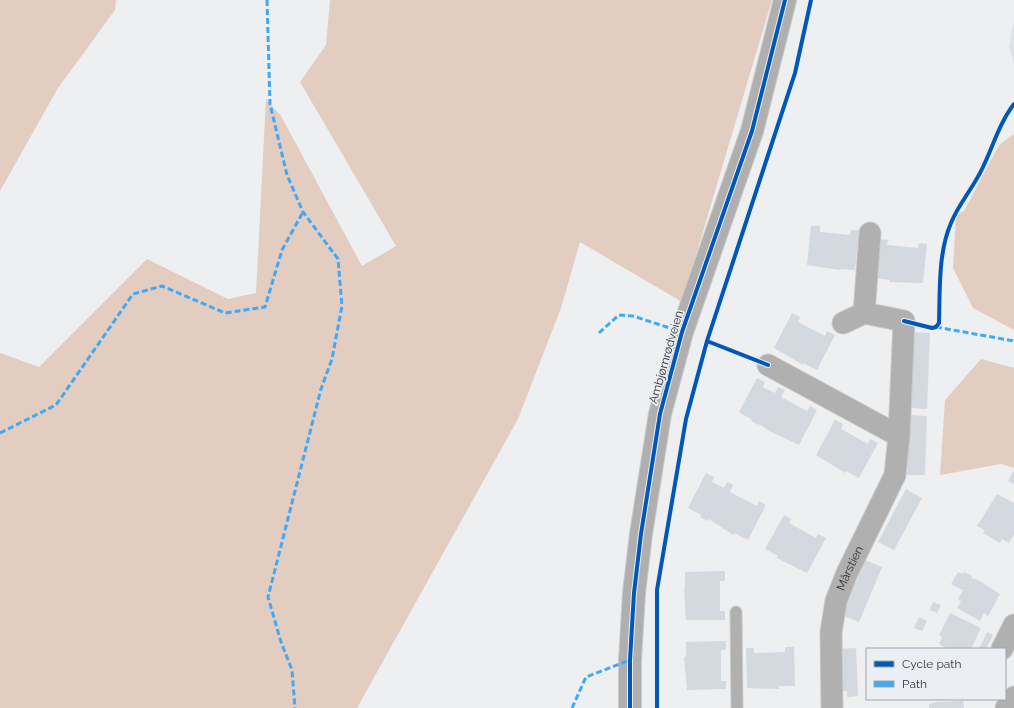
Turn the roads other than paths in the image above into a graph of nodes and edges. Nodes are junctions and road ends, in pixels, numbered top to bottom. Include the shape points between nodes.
1 (785, 0) edge
2 (870, 233) dead end
3 (864, 313) junction
4 (843, 323) dead end
5 (768, 365) dead end
6 (899, 436) junction
7 (736, 612) dead end
8 (1014, 625) edge
9 (1002, 648) edge
10 (1014, 697) edge
11 (630, 708) edge
12 (737, 708) edge
13 (832, 708) edge
14 (1006, 708) edge

1 - 11 street, Ambjørnrødveien via 752,131 682,332 660,414 640,534 630,660
2 - 3 street
3 - 4 street
3 - 6 street, Mårstien via 904,321
5 - 6 street
6 - 13 street, Mårstien via 895,475 836,601 831,632
7 - 12 lane
8 - 9 street
10 - 14 street

